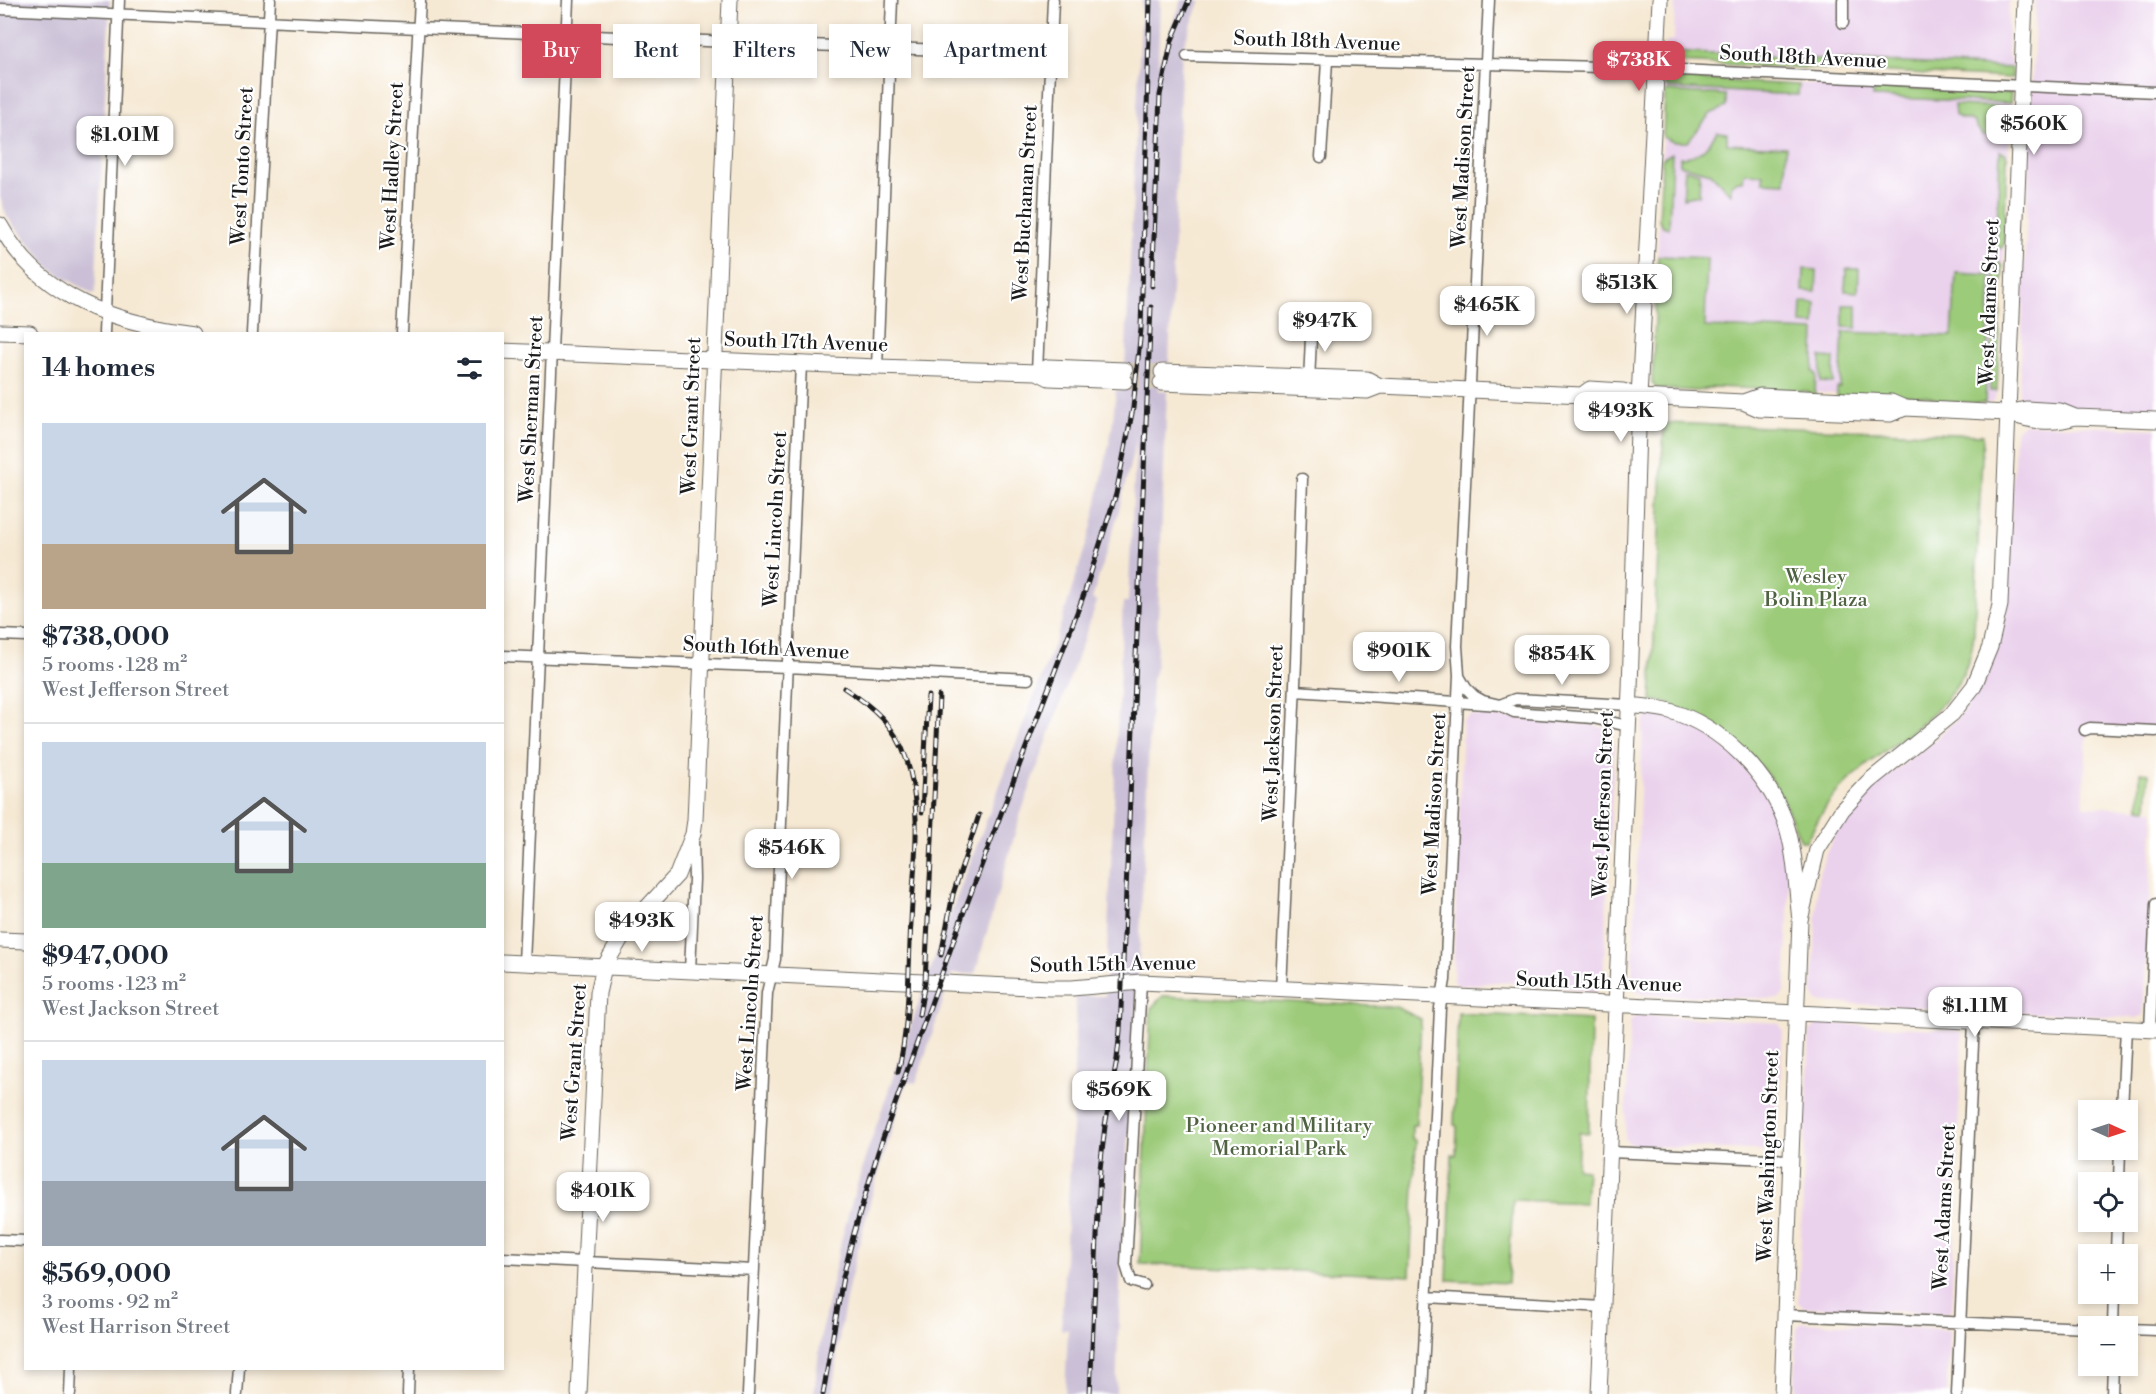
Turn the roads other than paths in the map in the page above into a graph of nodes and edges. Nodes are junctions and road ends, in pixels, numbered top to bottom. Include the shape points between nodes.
1 (119, 0) edge
2 (270, 0) edge
3 (420, 0) edge
4 (568, 0) edge
5 (730, 0) edge
6 (892, 0) edge
7 (1053, 0) edge
8 (1489, 0) edge
9 (1660, 0) edge
10 (1843, 0) edge
11 (2025, 0) edge
12 (0, 9) edge
13 (118, 14) junction
14 (269, 21) junction
15 (1843, 23) dead end
16 (567, 24) edge
17 (729, 24) edge
18 (891, 24) edge
19 (1052, 24) edge
20 (419, 28) junction
21 (522, 33) edge
22 (601, 37) edge
23 (712, 41) edge
24 (1187, 56) dead end
25 (1327, 61) junction
26 (1486, 65) junction
27 (1656, 69) junction
28 (564, 78) edge
29 (727, 78) edge
30 (889, 78) edge
31 (1050, 78) edge
32 (2021, 86) junction
33 (2156, 92) edge
34 (1321, 157) dead end
35 (0, 225) edge
36 (105, 313) junction
37 (1312, 315) dead end
38 (0, 332) edge
39 (104, 332) edge
40 (187, 332) edge
41 (252, 332) edge
42 (402, 332) edge
43 (24, 333) edge
44 (504, 351) edge
45 (552, 353) junction
46 (715, 360) junction
47 (801, 364) junction
48 (877, 367) junction
49 (1037, 372) junction
50 (1125, 376) tunnel mouth
51 (1162, 377) tunnel mouth
52 (1309, 383) junction
53 (1471, 389) junction
54 (1640, 397) junction
55 (2007, 413) junction
56 (2156, 420) edge
57 (1302, 479) dead end
58 (2000, 605) joint
59 (0, 635) edge
60 (24, 636) edge
61 (504, 656) edge
62 (538, 658) junction
63 (702, 664) junction
64 (787, 667) junction
65 (1459, 675) junction
66 (1028, 679) dead end
67 (1295, 691) junction
68 (1458, 701) junction
69 (1500, 705) junction
70 (1629, 705) junction
71 (1628, 726) junction
72 (2085, 730) dead end
73 (2156, 731) edge
74 (693, 834) junction
75 (2156, 904) edge
76 (1800, 920) junction
77 (0, 940) edge
78 (24, 941) edge
79 (504, 962) edge
80 (525, 963) junction
81 (604, 967) junction
82 (690, 971) junction
83 (771, 974) junction
84 (1141, 982) junction
85 (1281, 989) junction
86 (1442, 997) junction
87 (1617, 1005) junction
88 (1796, 1012) junction
89 (1974, 1022) junction
90 (2126, 1028) junction
91 (2153, 1030) edge
92 (2122, 1100) edge
93 (1610, 1152) junction
94 (1790, 1160) junction
95 (0, 1240) edge
96 (24, 1241) edge
97 (504, 1258) edge
98 (585, 1261) junction
99 (754, 1270) junction
100 (1144, 1285) dead end
101 (1427, 1297) junction
102 (1603, 1307) junction
103 (1785, 1315) junction
104 (1960, 1322) junction
105 (2078, 1328) edge
106 (2138, 1329) edge
107 (2156, 1330) edge
108 (71, 1370) edge
109 (239, 1370) edge
110 (409, 1370) edge
111 (2113, 1376) edge
112 (70, 1394) edge
113 (237, 1394) edge
114 (408, 1394) edge
115 (579, 1394) edge
116 (748, 1394) edge
117 (1422, 1394) edge
118 (1599, 1394) edge
119 (1782, 1394) edge
120 (1957, 1394) edge
121 (2112, 1394) edge

1 - 13 street
2 - 14 street, West Tonto Street
3 - 20 street, West Hadley Street
4 - 16 street, West Sherman Street
5 - 17 main road, West Grant Street
6 - 18 street
7 - 19 street, West Buchanan Street
8 - 26 street, West Madison Street
9 - 27 main road, West Jefferson Street
10 - 15 street
11 - 32 main road, West Adams Street
12 - 13 street
13 - 14 street
13 - 36 street
14 - 20 street
14 - 41 street, West Tonto Street
20 - 21 street
20 - 42 street, West Hadley Street
22 - 23 street
24 - 25 street, South 18th Avenue
25 - 26 street, South 18th Avenue
25 - 34 street
26 - 27 street, South 18th Avenue
26 - 53 street, West Madison Street
27 - 32 street, South 18th Avenue
27 - 54 main road, West Jefferson Street
28 - 45 street, West Sherman Street
29 - 46 main road, West Grant Street
30 - 48 street
31 - 49 street, West Buchanan Street
32 - 33 street, South 18th Avenue
32 - 55 main road, West Adams Street
35 - 36 main road via 27,262 54,286
36 - 39 street
36 - 40 main road
37 - 52 street
38 - 43 main road
44 - 45 main road, South 17th Avenue
45 - 46 main road, South 17th Avenue
45 - 62 street, West Sherman Street
46 - 47 main road, South 17th Avenue
46 - 63 main road, West Grant Street
47 - 48 main road, South 17th Avenue
47 - 64 street, West Lincoln Street
48 - 49 main road, South 17th Avenue
49 - 50 main road, South 17th Avenue via 1048,367
51 - 52 main road
52 - 53 main road via 1367,379 1380,386
53 - 54 main road via 1582,394 1590,389 1623,391
53 - 65 street, West Madison Street via 1457,645
54 - 55 main road via 1743,402 1759,409 1890,414 1905,408
54 - 70 main road, West Jefferson Street
55 - 56 main road via 2026,420 2060,422 2075,417
55 - 58 main road, West Adams Street
57 - 67 street, West Jackson Street
58 - 76 main road, West Washington Street via 1990,647 1974,686 1952,714 1857,792 1837,817 1817,850
59 - 60 street
61 - 62 street, South 16th Avenue
62 - 63 street, South 16th Avenue
62 - 80 street, West Sherman Street
63 - 64 street, South 16th Avenue
63 - 74 main road, West Grant Street
64 - 66 street, South 16th Avenue
64 - 83 street, West Lincoln Street
65 - 68 street, West Madison Street
65 - 69 street via 1474,696
67 - 68 street
67 - 85 street, West Jackson Street
68 - 69 street
68 - 86 street, West Madison Street
69 - 70 street via 1515,699
69 - 71 street via 1514,712 1593,718
70 - 71 main road, West Jefferson Street
70 - 76 main road, West Washington Street via 1688,717 1728,742 1763,779 1785,820 1791,842
71 - 87 main road, West Jefferson Street
72 - 73 street
74 - 81 main road, West Grant Street via 677,874 626,930
74 - 82 street, West Grant Street
75 - 91 street
76 - 88 main road, West Washington Street
77 - 78 main road
79 - 80 main road, South 15th Avenue
80 - 81 main road, South 15th Avenue
81 - 82 main road, South 15th Avenue
81 - 98 main road, West Grant Street via 596,1017
82 - 83 main road, South 15th Avenue
83 - 84 main road, South 15th Avenue via 1048,988
83 - 99 street, West Lincoln Street
84 - 85 main road, South 15th Avenue
84 - 100 street via 1126,1265 1131,1281
85 - 86 main road, South 15th Avenue
86 - 87 main road, South 15th Avenue
86 - 101 street, West Madison Street
87 - 88 main road, South 15th Avenue
87 - 93 main road, West Jefferson Street
88 - 89 main road, South 15th Avenue
88 - 94 main road, West Washington Street
89 - 90 main road, South 15th Avenue
89 - 104 street, West Adams Street
90 - 91 main road, South 15th Avenue
90 - 92 street
93 - 94 street
93 - 102 main road, West Jefferson Street
94 - 103 main road, West Washington Street
95 - 96 street
97 - 98 street
98 - 99 street
98 - 115 main road, West Grant Street
99 - 116 street, West Lincoln Street
101 - 102 street
101 - 117 street, West Madison Street
102 - 118 main road, West Jefferson Street
103 - 104 street
103 - 119 main road, West Washington Street
104 - 105 street
104 - 120 street, West Adams Street
106 - 107 street
108 - 112 street
109 - 113 street
110 - 114 street
111 - 121 street

